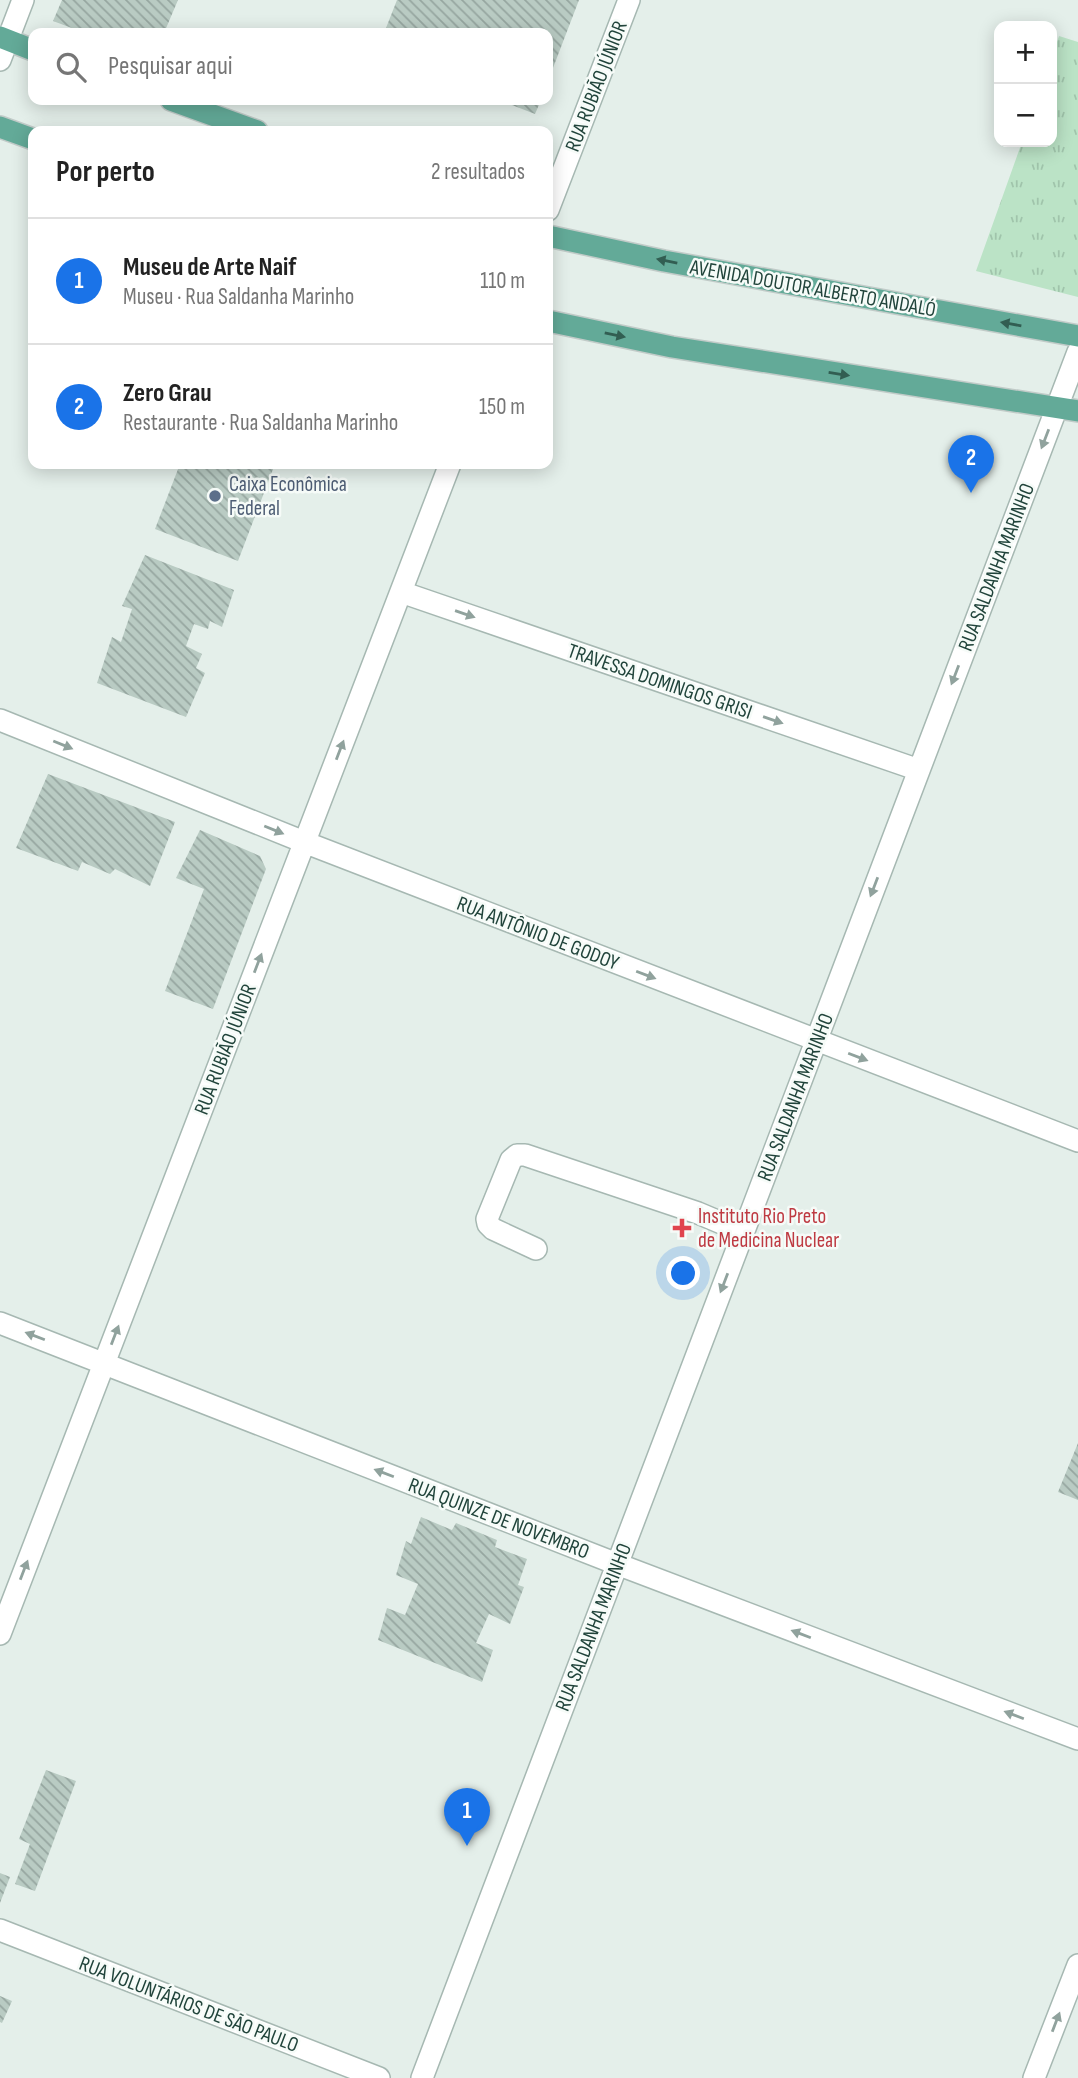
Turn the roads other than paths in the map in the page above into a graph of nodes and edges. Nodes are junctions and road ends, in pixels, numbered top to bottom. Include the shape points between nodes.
1 (23, 0) edge
2 (629, 0) edge
3 (3, 46) edge
4 (28, 49) edge
5 (185, 105) edge
6 (243, 126) edge
7 (0, 127) edge
8 (28, 137) edge
9 (553, 198) edge
10 (553, 237) edge
11 (553, 322) edge
12 (1078, 336) edge
13 (1078, 352) edge
14 (1056, 409) junction
15 (1078, 411) edge
16 (448, 469) edge
17 (401, 592) junction
18 (0, 720) edge
19 (919, 770) junction
20 (304, 842) junction
21 (816, 1041) junction
22 (1078, 1141) edge
23 (743, 1232) junction
24 (536, 1249) dead end
25 (0, 1323) edge
26 (104, 1363) junction
27 (617, 1564) junction
28 (0, 1634) edge
29 (1078, 1739) edge
30 (0, 1930) edge
31 (1078, 1965) edge
32 (379, 2078) edge
33 (422, 2078) edge
34 (1034, 2078) edge

1 - 3 street
2 - 9 street, RUA RUBIÃO JÚNIOR
3 - 4 main road
5 - 6 main road
7 - 8 main road
12 -> 10 main road, AVENIDA DOUTOR ALBERTO ANDALÓ
11 -> 14 main road via 672,347
13 - 14 street, RUA SALDANHA MARINHO
14 - 15 main road
14 -> 19 street, RUA SALDANHA MARINHO
16 - 17 street, RUA RUBIÃO JÚNIOR
17 -> 19 street, TRAVESSA DOMINGOS GRISI
20 -> 17 street, RUA RUBIÃO JÚNIOR
18 -> 20 street, RUA ANTÔNIO DE GODOY
19 -> 21 street, RUA SALDANHA MARINHO
20 -> 21 street, RUA ANTÔNIO DE GODOY
26 -> 20 street, RUA RUBIÃO JÚNIOR
21 -> 22 street, RUA ANTÔNIO DE GODOY
21 - 23 street, RUA SALDANHA MARINHO
23 - 24 street via 517,1155 486,1219 493,1229
23 -> 27 street, RUA SALDANHA MARINHO
26 -> 25 street, RUA QUINZE DE NOVEMBRO
27 -> 26 street, RUA QUINZE DE NOVEMBRO
28 -> 26 street, RUA RUBIÃO JÚNIOR
29 -> 27 street, RUA QUINZE DE NOVEMBRO
27 - 33 street, RUA SALDANHA MARINHO
30 - 32 street, RUA VOLUNTÁRIOS DE SÃO PAULO
34 -> 31 street

